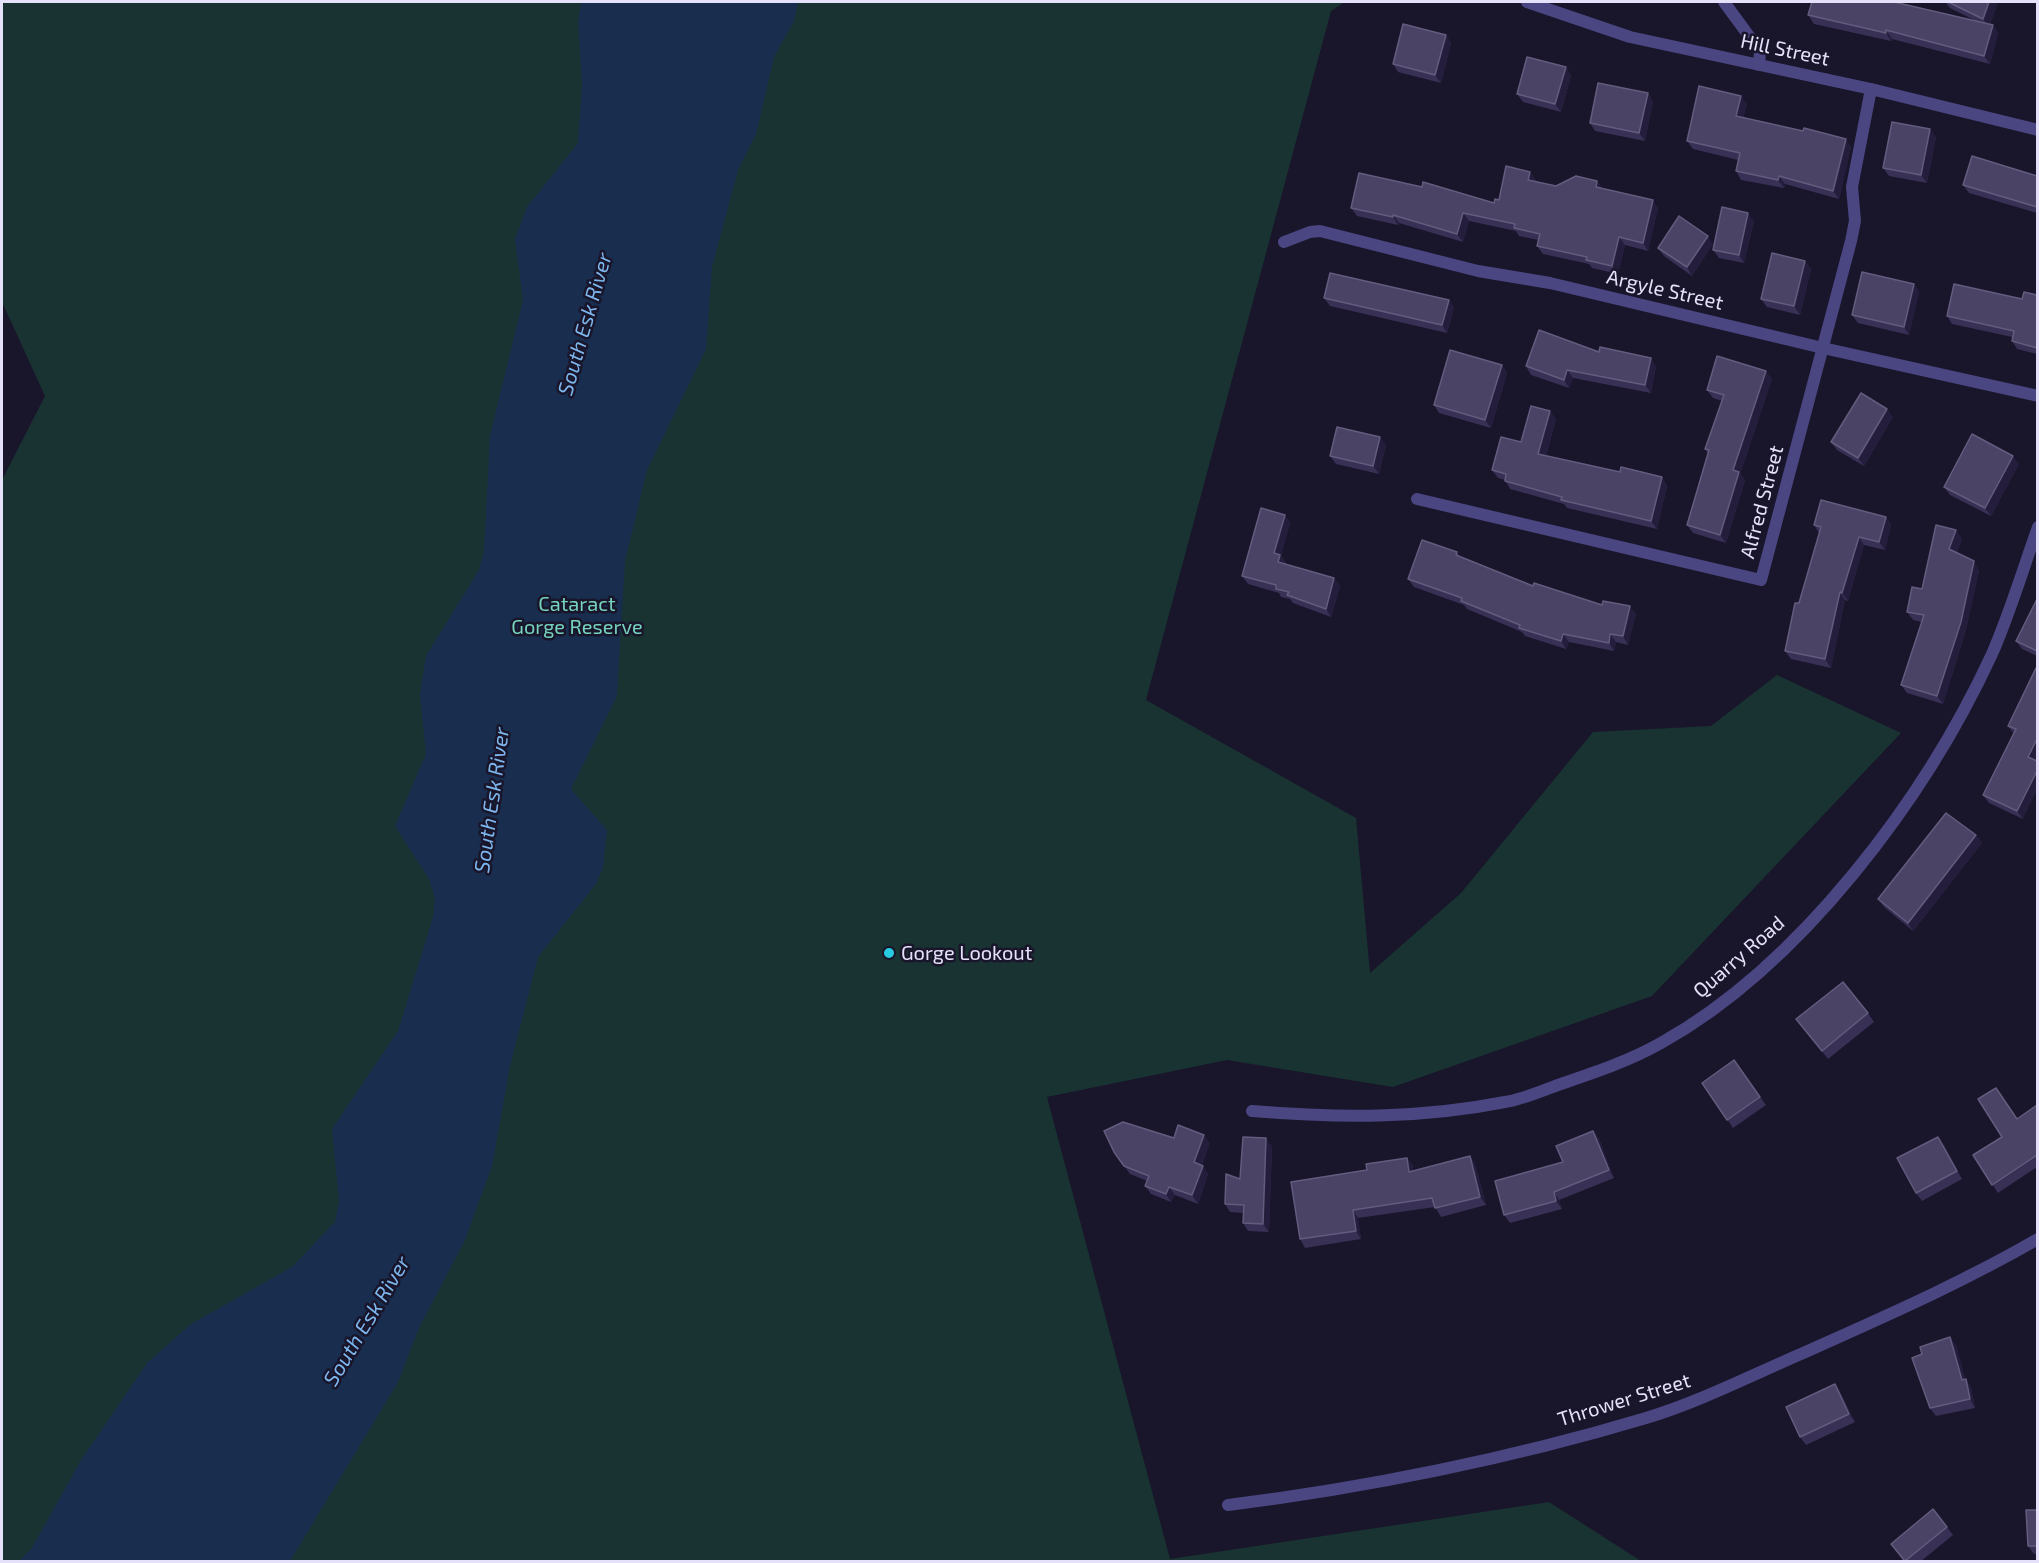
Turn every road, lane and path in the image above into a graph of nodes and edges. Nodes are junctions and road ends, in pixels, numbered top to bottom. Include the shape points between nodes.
1 (1527, 2) edge
2 (1724, 2) edge
3 (1759, 65) junction
4 (1871, 89) junction
5 (2037, 130) edge
6 (1284, 242) dead end
7 (1823, 348) junction
8 (2037, 396) edge
9 (1417, 499) dead end
10 (2037, 527) edge
11 (1252, 1111) dead end
12 (2037, 1239) edge
13 (1228, 1505) dead end

1 - 3 street, Hill Street via 1630,37
2 - 3 street via 1760,51
3 - 4 street, Hill Street
4 - 5 street, Hill Street
4 - 7 street, Alfred Street via 1852,187 1855,221
6 - 7 street, Argyle Street via 1320,231 1478,271 1550,283
7 - 8 street, Argyle Street
7 - 9 street, Alfred Street via 1761,580
10 - 11 street, Quarry Road via 1992,654 1917,790 1855,873 1773,958 1727,997 1663,1042 1614,1066 1507,1102 1401,1117 1335,1118
12 - 13 street, Thrower Street via 1994,1264 1871,1322 1647,1418 1481,1461

